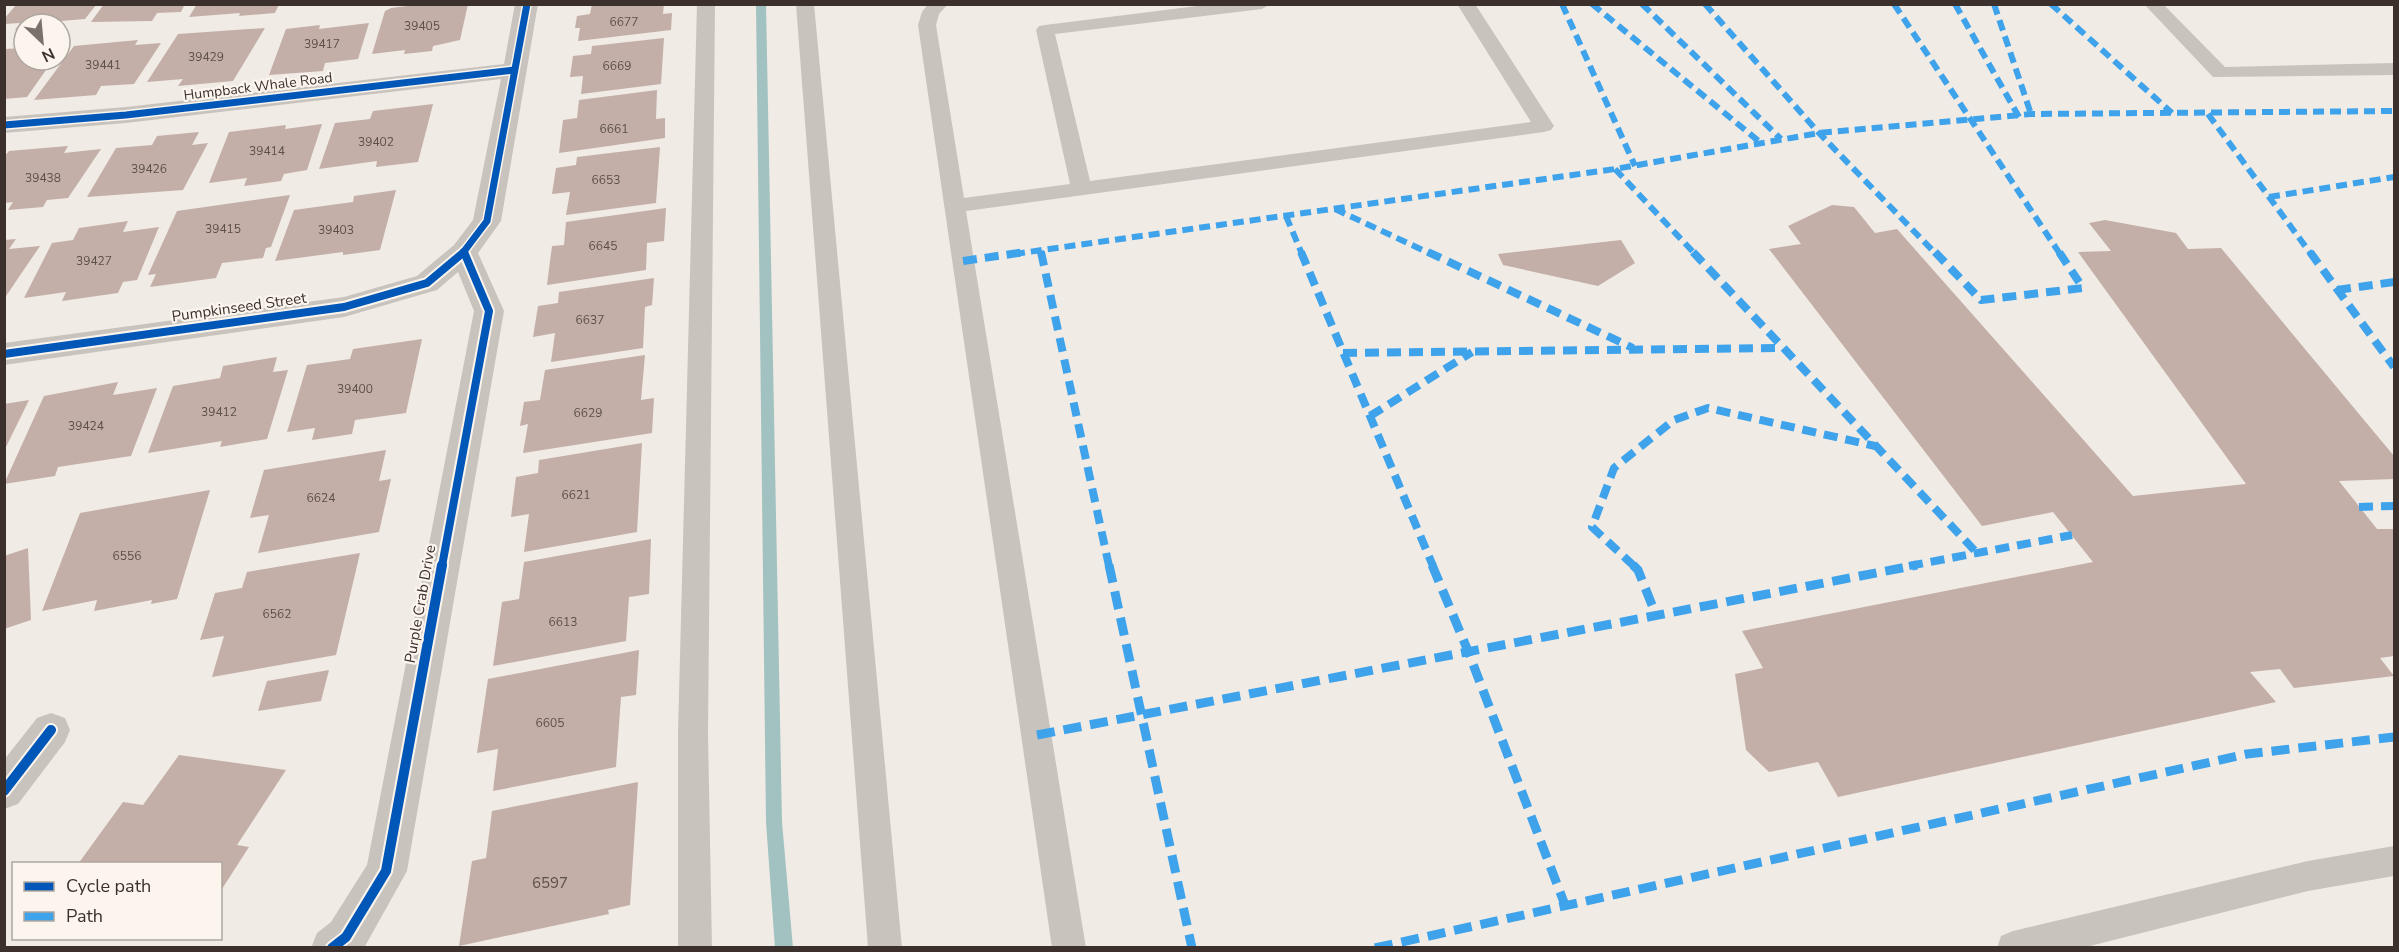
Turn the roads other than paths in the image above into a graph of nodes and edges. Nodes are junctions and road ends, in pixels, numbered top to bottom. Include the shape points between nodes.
1 (527, 4) edge
2 (706, 4) edge
3 (805, 4) edge
4 (939, 4) edge
5 (1262, 4) edge
6 (1467, 4) edge
7 (2153, 4) edge
8 (1145, 11) edge
9 (2394, 69) edge
10 (514, 70) junction
11 (4, 125) edge
12 (1082, 189) junction
13 (955, 206) junction
14 (464, 252) junction
15 (4, 354) edge
16 (51, 730) dead end
17 (4, 791) edge
18 (2394, 861) edge
19 (332, 948) edge
20 (695, 948) edge
21 (885, 948) edge
22 (1069, 948) edge
23 (2013, 948) edge

1 - 10 street, Pumpkinseed Street
2 - 20 lane via 693,733
3 - 21 lane
4 - 13 lane via 927,25
5 - 8 lane
6 - 12 lane via 1545,126
7 - 9 lane via 2220,73
8 - 12 lane via 1045,30
10 - 11 street, Humpback Whale Road via 126,115
10 - 14 street, Pumpkinseed Street via 487,221
12 - 13 lane
13 - 22 lane
14 - 15 street, Pumpkinseed Street via 427,283 344,307
14 - 19 street, Purple Crab Drive via 489,311 386,871 346,937
16 - 17 street
18 - 23 lane via 2301,878

